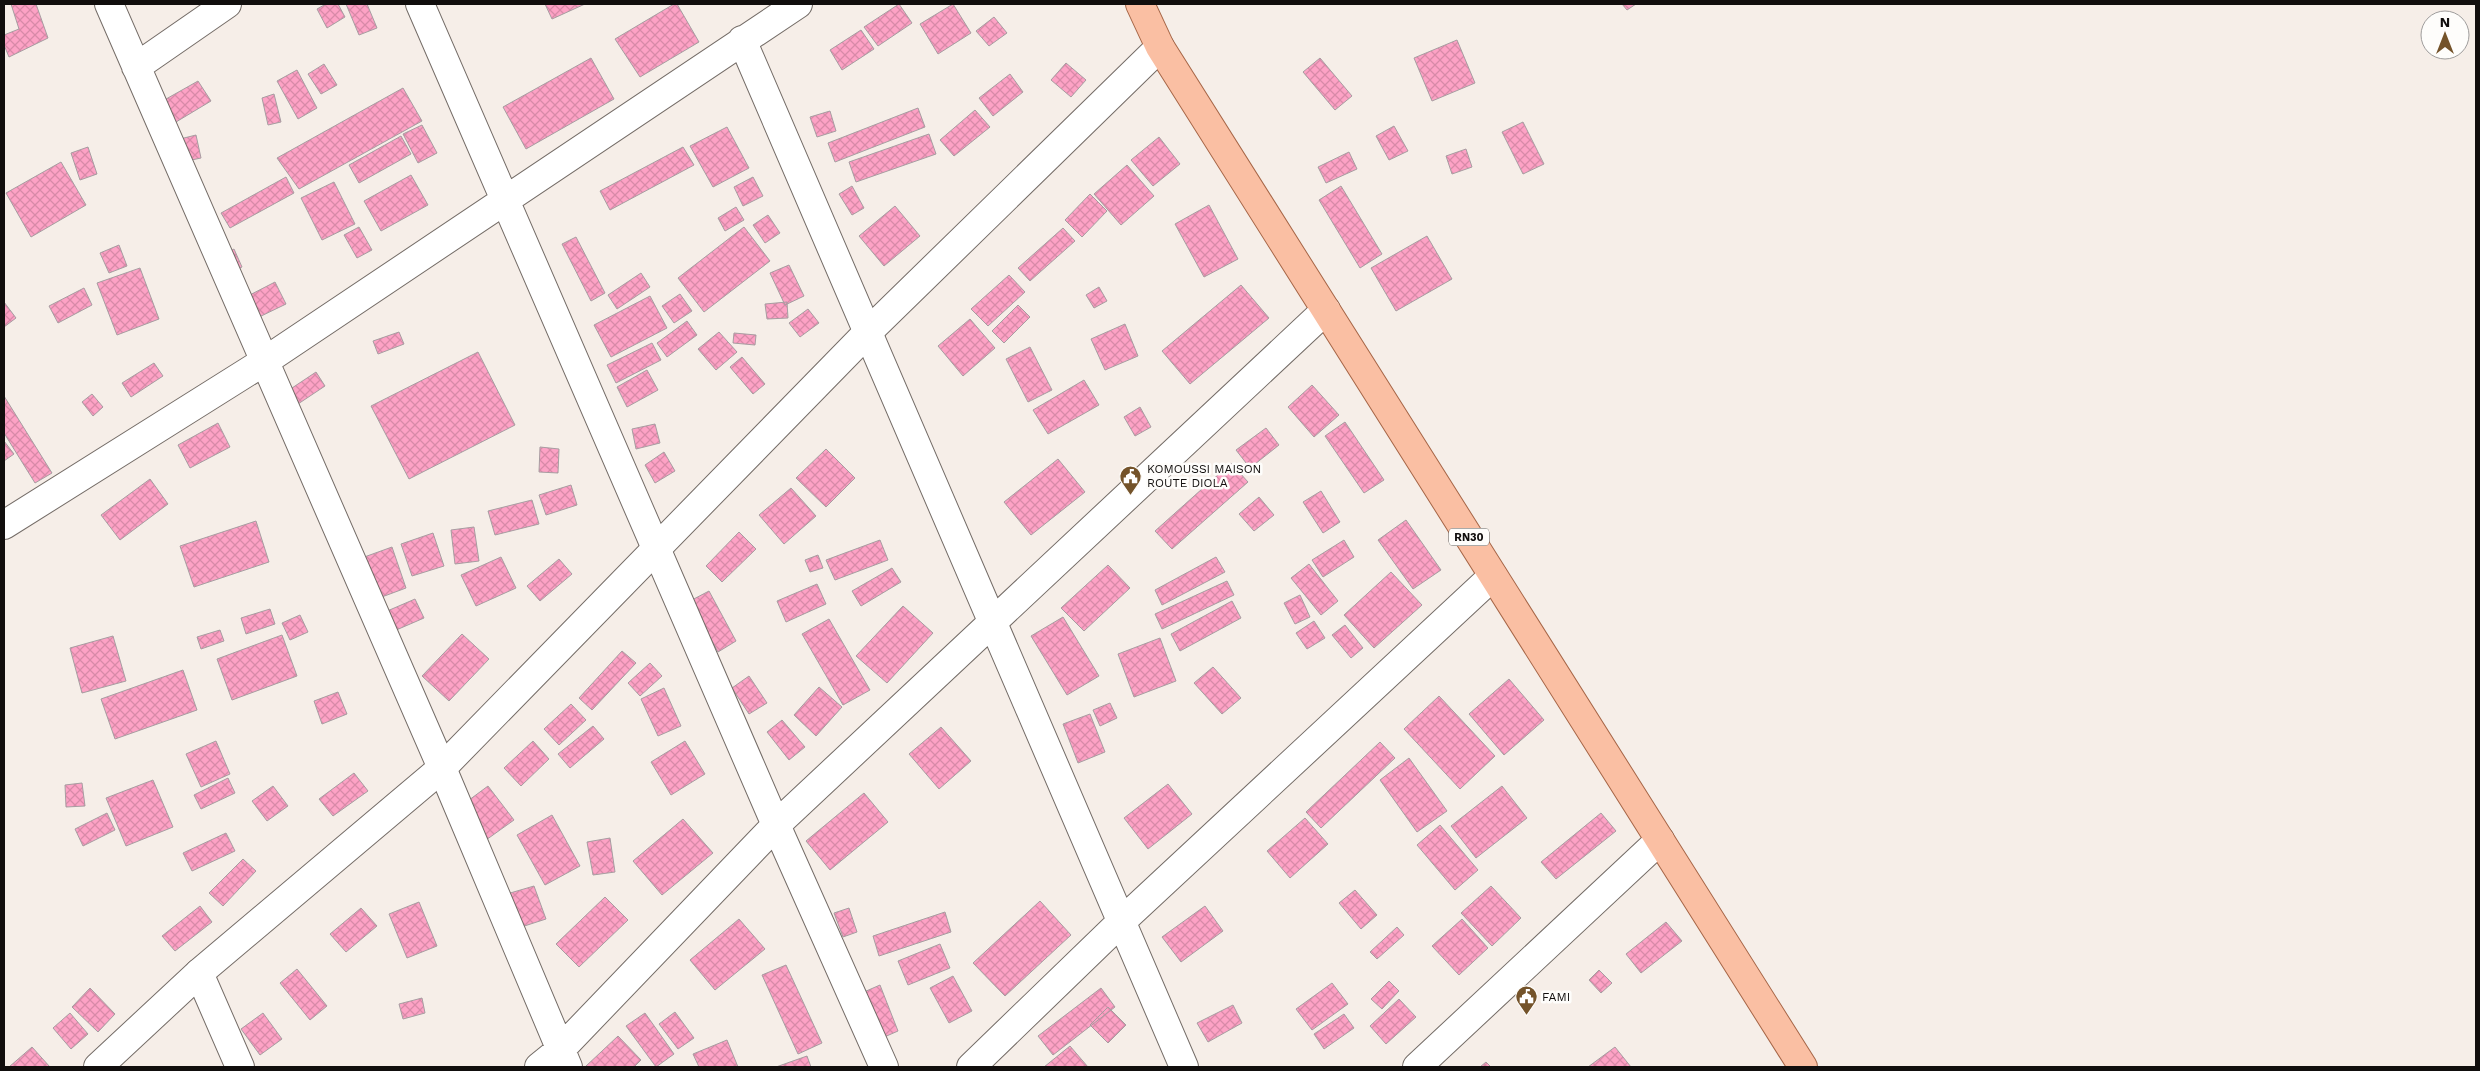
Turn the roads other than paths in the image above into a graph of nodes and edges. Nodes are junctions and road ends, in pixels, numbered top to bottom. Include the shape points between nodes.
1 (109, 4) edge
2 (227, 4) edge
3 (420, 4) edge
4 (798, 4) edge
5 (1140, 4) edge
6 (742, 40) junction
7 (1160, 47) junction
8 (136, 67) junction
9 (505, 198) junction
10 (1326, 310) junction
11 (868, 332) junction
12 (265, 361) junction
13 (4, 525) edge
14 (657, 547) junction
15 (1494, 576) junction
16 (992, 623) junction
17 (442, 768) junction
18 (776, 825) junction
19 (1660, 840) junction
20 (1122, 921) junction
21 (199, 973) junction
22 (564, 1059) edge
23 (98, 1067) edge
24 (240, 1067) edge
25 (539, 1067) edge
26 (884, 1067) edge
27 (971, 1067) edge
28 (1184, 1067) edge
29 (1417, 1067) edge
30 (1803, 1067) edge

1 - 8 street
2 - 8 street
3 - 9 street
4 - 6 street
5 - 7 main road, RN30
6 - 9 street
6 - 11 street
7 - 10 main road, RN30
7 - 11 street
8 - 12 street
9 - 12 street
9 - 14 street
10 - 15 main road, RN30
10 - 16 street
11 - 14 street
11 - 16 street
12 - 13 street
12 - 17 street
14 - 17 street
14 - 18 street
15 - 19 main road, RN30
15 - 20 street
16 - 18 street
16 - 20 street
17 - 21 street
17 - 22 street
18 - 22 street
18 - 26 street
19 - 29 street
19 - 30 main road, RN30
20 - 27 street
20 - 28 street
21 - 23 street
21 - 24 street
22 - 25 street

